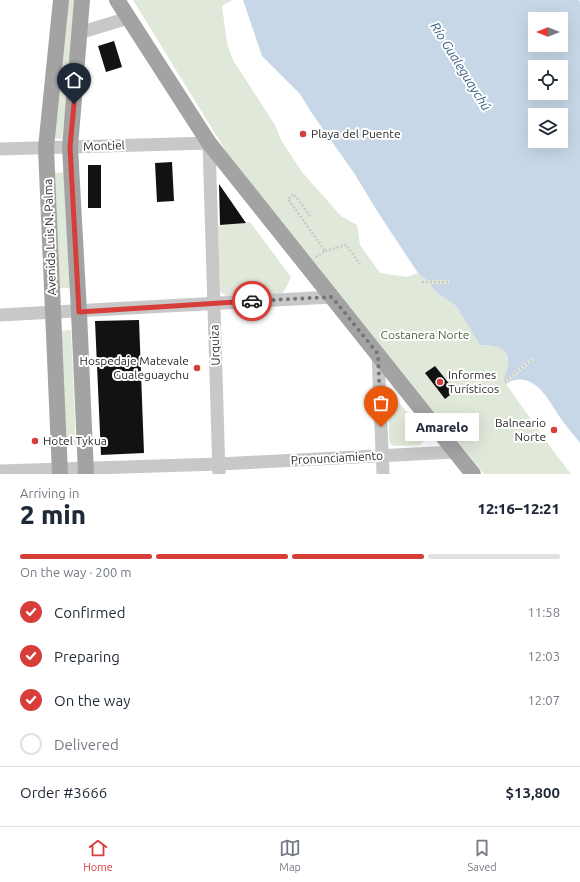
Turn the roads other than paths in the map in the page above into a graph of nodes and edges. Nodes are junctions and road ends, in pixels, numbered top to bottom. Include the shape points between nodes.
1 (61, 0) edge
2 (82, 0) edge
3 (116, 1) edge
4 (128, 18) junction
5 (80, 33) junction
6 (209, 143) junction
7 (70, 147) junction
8 (46, 148) junction
9 (0, 149) edge
10 (332, 297) junction
11 (214, 303) junction
12 (79, 312) junction
13 (53, 313) junction
14 (0, 315) edge
15 (378, 354) junction
16 (455, 452) junction
17 (383, 456) junction
18 (219, 469) edge
19 (0, 471) edge
20 (86, 471) edge
21 (59, 472) edge
22 (383, 474) edge
23 (473, 474) edge

1 - 8 main road, Avenida Luis N. Palma
2 - 5 main road, Avenida Luis N. Palma
3 - 4 main road
4 - 5 street
4 - 6 main road
5 - 7 main road, Avenida Luis N. Palma
6 - 7 street, Montiel
6 - 10 main road
6 - 11 street, Urquiza
7 - 8 street, Montiel
7 - 12 main road, Avenida Luis N. Palma
8 - 9 street, Montiel
8 - 13 main road, Avenida Luis N. Palma
10 - 11 street
10 - 15 main road
11 - 12 street
11 - 18 street, Urquiza
12 - 13 street
12 - 20 main road, Avenida Luis N. Palma
13 - 14 street
13 - 21 main road, Avenida Luis N. Palma
15 - 16 main road
15 - 17 street
16 - 17 street, Pronunciamiento
16 - 23 main road
17 - 18 street, Pronunciamiento
17 - 22 street
18 - 20 street, Pronunciamiento
19 - 21 street, Pronunciamiento
20 - 21 street, Pronunciamiento

